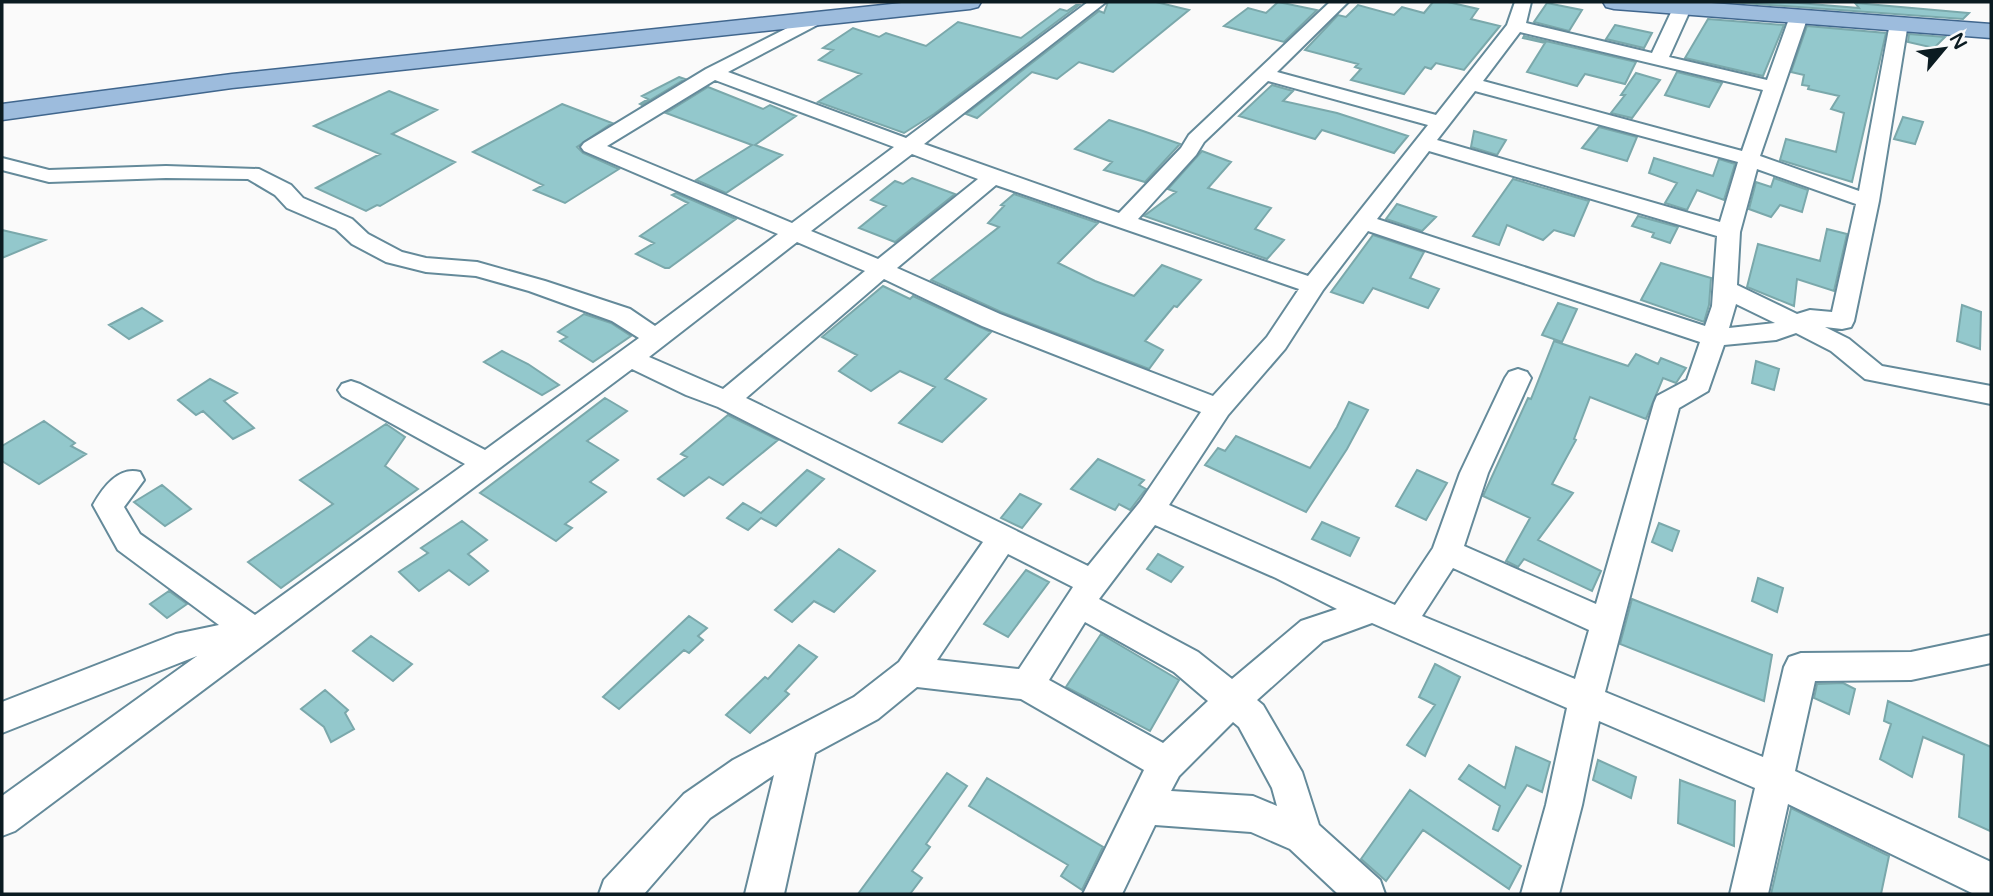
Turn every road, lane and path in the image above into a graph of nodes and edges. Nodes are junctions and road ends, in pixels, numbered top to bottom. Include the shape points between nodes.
1 (970, 2) edge
2 (1098, 2) edge
3 (1340, 2) edge
4 (1614, 2) edge
5 (1688, 5) edge
6 (1519, 14) edge
7 (1799, 16) junction
8 (814, 19) junction
9 (1899, 23) junction
10 (1991, 32) edge
11 (1658, 60) junction
12 (713, 73) junction
13 (1267, 75) junction
14 (1471, 84) junction
15 (1773, 87) junction
16 (2, 112) edge
17 (1440, 122) junction
18 (1423, 143) junction
19 (911, 145) junction
20 (1749, 159) junction
21 (2, 164) edge
22 (993, 177) junction
23 (1868, 201) junction
24 (1123, 222) junction
25 (1365, 223) junction
26 (1729, 232) junction
27 (793, 234) junction
28 (881, 269) junction
29 (1313, 286) junction
30 (1726, 289) junction
31 (1796, 325) junction
32 (656, 338) junction
33 (1715, 338) junction
34 (630, 358) junction
35 (1518, 378) dead end
36 (351, 390) dead end
37 (1991, 395) edge
38 (727, 400) junction
39 (1218, 408) junction
40 (486, 463) junction
41 (130, 480) dead end
42 (1150, 510) junction
43 (1003, 537) junction
44 (1447, 552) junction
45 (1087, 593) junction
46 (1386, 616) junction
47 (1607, 623) junction
48 (254, 632) junction
49 (1991, 649) edge
50 (911, 673) junction
51 (1027, 685) junction
52 (1232, 700) junction
53 (1586, 701) junction
54 (2, 718) edge
55 (800, 743) junction
56 (1166, 764) junction
57 (1774, 779) junction
58 (1145, 807) junction
59 (2, 818) edge
60 (1303, 836) junction
61 (1991, 882) edge
62 (618, 894) edge
63 (765, 894) edge
64 (1102, 894) edge
65 (1366, 894) edge
66 (1539, 894) edge
67 (1749, 894) edge

1 - 8 main road
2 - 19 street
3 - 13 street
4 - 5 main road
5 - 7 main road
5 - 11 street
6 - 11 street
6 - 14 street
7 - 9 main road
7 - 15 street
8 - 12 street
8 - 16 main road via 232,81
9 - 10 main road
9 - 23 street
11 - 15 street
12 - 19 street
12 - 27 street via 590,147
13 - 17 street
13 - 24 street via 1196,139
14 - 17 street
14 - 20 street
15 - 20 street
17 - 18 street
18 - 25 street
18 - 26 street
19 - 22 street
19 - 27 street
20 - 23 street
20 - 26 street
21 - 32 street via 49,176 252,173 284,190 295,204 344,224 360,239 394,257 477,270 537,286 621,315
22 - 24 street
22 - 28 street
23 - 31 street via 1842,321 1810,318
24 - 29 street
25 - 29 street
25 - 33 street
26 - 30 street
27 - 28 street
27 - 32 street
28 - 38 street
28 - 39 street via 991,320
29 - 39 street via 1276,344
30 - 31 street
30 - 33 street
31 - 33 street via 1776,332
31 - 37 street via 1840,345 1874,373
32 - 34 street
33 - 47 street via 1699,385 1667,403
34 - 38 street
34 - 40 street
35 - 44 street via 1474,473
36 - 40 street
38 - 43 street
39 - 42 street
40 - 48 street
41 - 48 street via 108,505 129,542
42 - 45 street
42 - 46 street
43 - 45 street
43 - 50 street
44 - 46 street
44 - 47 street
45 - 51 street
45 - 52 street
46 - 52 street via 1312,631
46 - 53 street
47 - 53 street
48 - 54 street via 188,644
48 - 59 street
49 - 57 street via 1911,666 1801,667
50 - 51 street
50 - 55 street via 866,708
51 - 56 street
52 - 56 street
52 - 60 street via 1251,716 1289,784
53 - 57 street
53 - 66 street
55 - 62 street via 697,806
55 - 63 street
56 - 58 street
57 - 61 street
57 - 67 street
58 - 60 street via 1254,814
58 - 64 street
60 - 65 street

